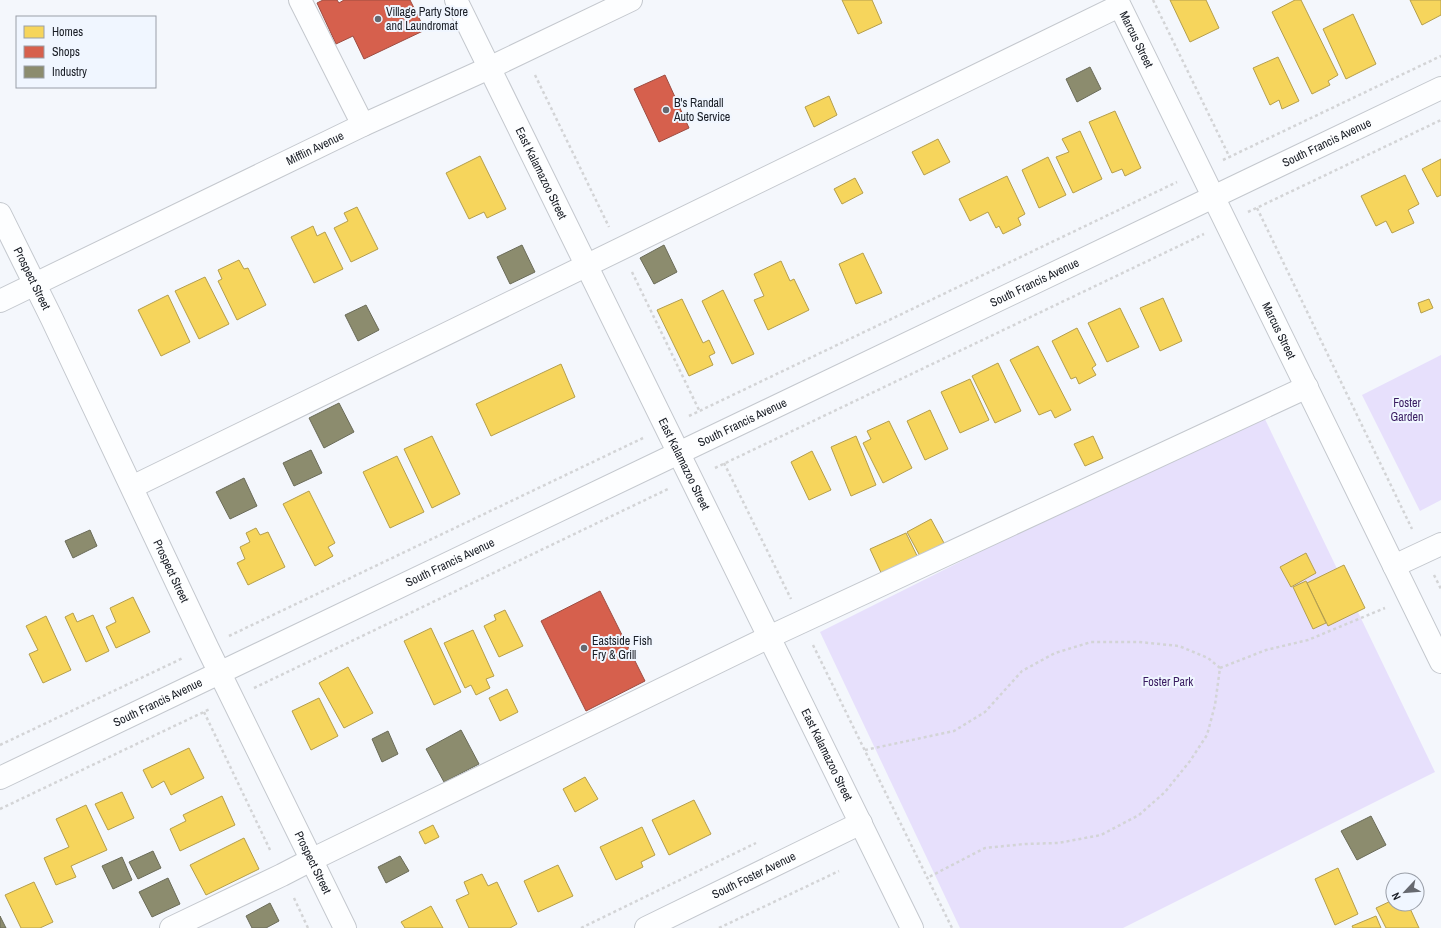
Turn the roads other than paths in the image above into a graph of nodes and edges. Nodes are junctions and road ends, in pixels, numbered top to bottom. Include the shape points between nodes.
1 (300, 0) edge
2 (456, 0) edge
3 (631, 0) edge
4 (1118, 3) edge
5 (489, 68) junction
6 (1441, 88) edge
7 (363, 125) junction
8 (1214, 197) junction
9 (0, 214) edge
10 (586, 265) junction
11 (35, 285) junction
12 (0, 301) edge
13 (1307, 387) junction
14 (679, 454) junction
15 (132, 487) junction
16 (1432, 548) edge
17 (1394, 566) junction
18 (769, 637) junction
19 (1441, 662) edge
20 (220, 673) junction
21 (0, 778) edge
22 (861, 823) junction
23 (311, 860) junction
24 (172, 928) edge
25 (345, 928) edge
26 (646, 928) edge
27 (912, 928) edge

1 - 7 street
2 - 5 street, East Kalamazoo Street
3 - 5 street, Mifflin Avenue
4 - 8 street, Marcus Street
4 - 10 street
5 - 7 street, Mifflin Avenue
5 - 10 street, East Kalamazoo Street
6 - 8 street, South Francis Avenue
7 - 11 street, Mifflin Avenue
8 - 13 street, Marcus Street
8 - 14 street, South Francis Avenue
9 - 11 street, Prospect Street
10 - 14 street, East Kalamazoo Street
10 - 15 street
11 - 12 street, Mifflin Avenue
11 - 15 street, Prospect Street
13 - 17 street, Marcus Street
13 - 18 street
14 - 18 street, East Kalamazoo Street
14 - 20 street, South Francis Avenue
15 - 20 street, Prospect Street
16 - 17 street
17 - 19 street, Marcus Street
18 - 22 street, East Kalamazoo Street
18 - 23 street
20 - 21 street, South Francis Avenue
20 - 23 street, Prospect Street
22 - 26 street, South Foster Avenue
22 - 27 street, East Kalamazoo Street
23 - 24 street
23 - 25 street, Prospect Street

